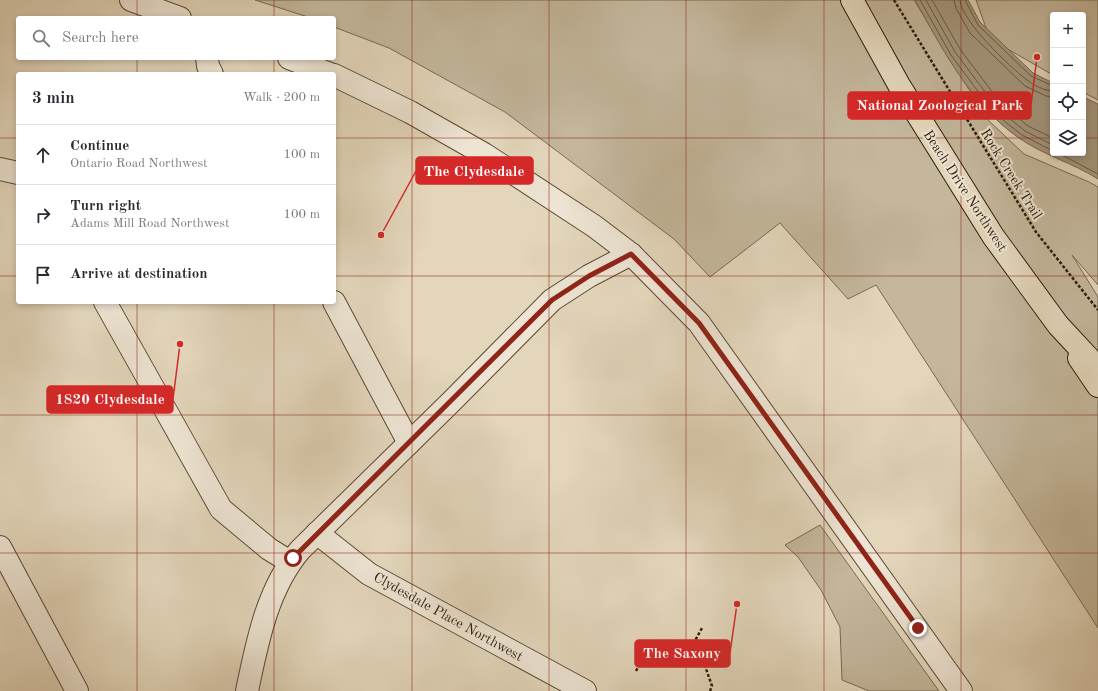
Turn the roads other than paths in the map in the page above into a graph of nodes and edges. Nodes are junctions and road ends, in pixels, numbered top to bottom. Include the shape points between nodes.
1 (131, 0) edge
2 (852, 0) edge
3 (175, 16) edge
4 (207, 60) edge
5 (294, 60) edge
6 (211, 72) edge
7 (325, 72) edge
8 (336, 77) edge
9 (0, 169) edge
10 (16, 173) edge
11 (631, 254) junction
12 (106, 304) edge
13 (335, 304) edge
14 (1058, 325) junction
15 (1098, 368) edge
16 (1098, 386) edge
17 (409, 443) junction
18 (317, 533) junction
19 (0, 547) edge
20 (290, 562) junction
21 (77, 691) edge
22 (247, 691) edge
23 (585, 691) edge
24 (961, 691) edge

1 - 3 street
2 - 14 main road, Beach Drive Northwest via 895,78 969,200 992,236
4 - 6 street
5 - 7 street
8 - 11 street via 410,112 484,154 594,226
9 - 10 street
11 - 17 street via 589,276 552,300
11 - 24 street via 699,323
12 - 20 street via 221,509 269,549
13 - 17 street
14 - 15 main road, Beach Drive Northwest
14 - 16 main road
17 - 18 street
18 - 20 street
18 - 23 street, Clydesdale Place Northwest via 369,574
19 - 21 street
20 - 22 street via 281,575 266,616 256,647

